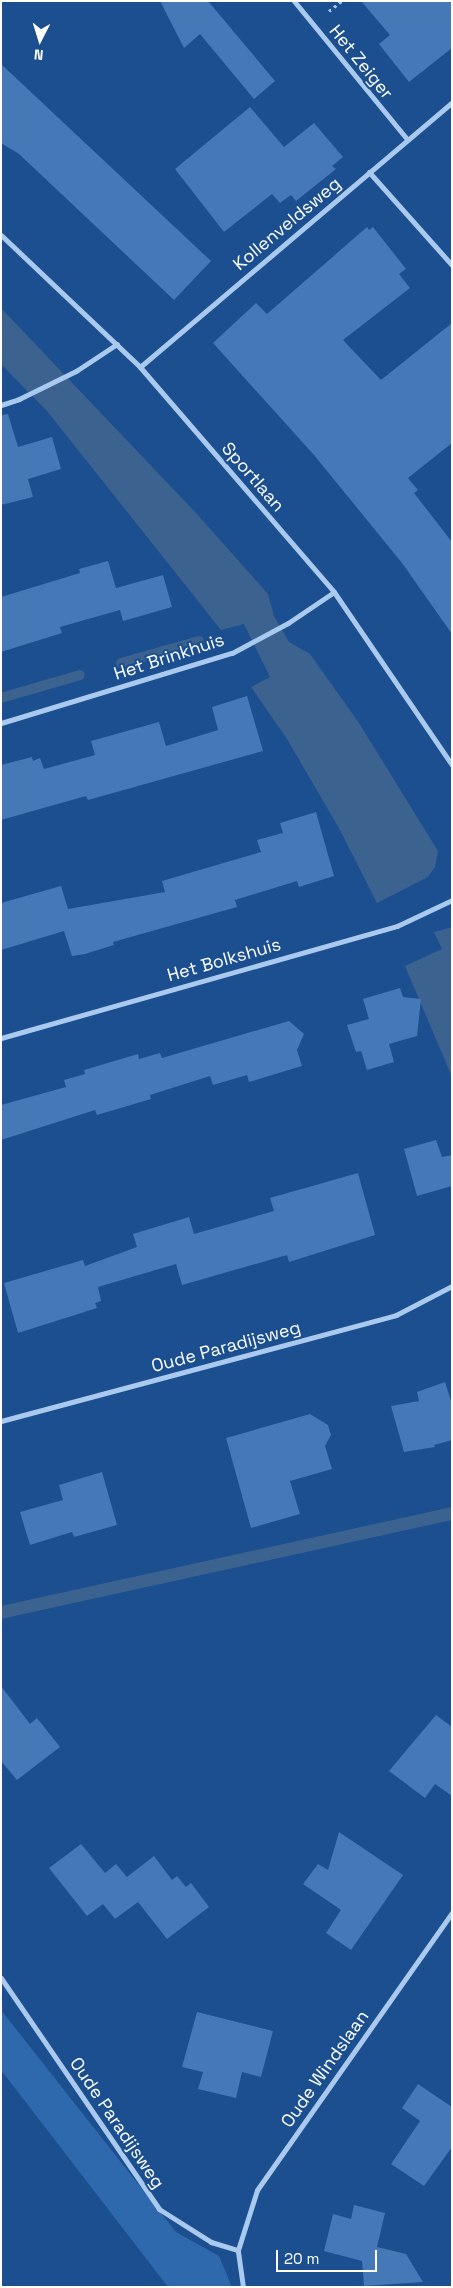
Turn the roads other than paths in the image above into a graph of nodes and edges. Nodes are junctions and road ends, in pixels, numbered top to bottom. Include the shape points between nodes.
1 (294, 1) edge
2 (452, 102) edge
3 (407, 139) junction
4 (369, 172) junction
5 (1, 235) edge
6 (452, 266) edge
7 (117, 344) junction
8 (140, 367) junction
9 (1, 405) edge
10 (334, 592) junction
11 (1, 723) edge
12 (452, 765) edge
13 (452, 900) edge
14 (1, 1038) edge
15 (452, 1286) edge
16 (1, 1421) edge
17 (452, 1912) edge
18 (1, 1978) edge
19 (238, 2250) junction
20 (243, 2287) edge

1 - 3 street, Het Zeiger
2 - 3 street, Kollenveldsweg
3 - 4 street, Kollenveldsweg
4 - 6 street
4 - 8 street, Kollenveldsweg
5 - 7 street, Sportlaan
7 - 8 street, Sportlaan
7 - 9 street via 76,371
8 - 10 street, Sportlaan
10 - 11 street, Het Brinkhuis via 288,623 232,653
10 - 12 street, Sportlaan
13 - 14 street, Het Bolkshuis via 397,926
15 - 16 street, Oude Paradijsweg via 396,1315
17 - 19 street, Oude Windslaan via 257,2190
18 - 19 street, Oude Paradijsweg via 159,2209 211,2242
19 - 20 street

